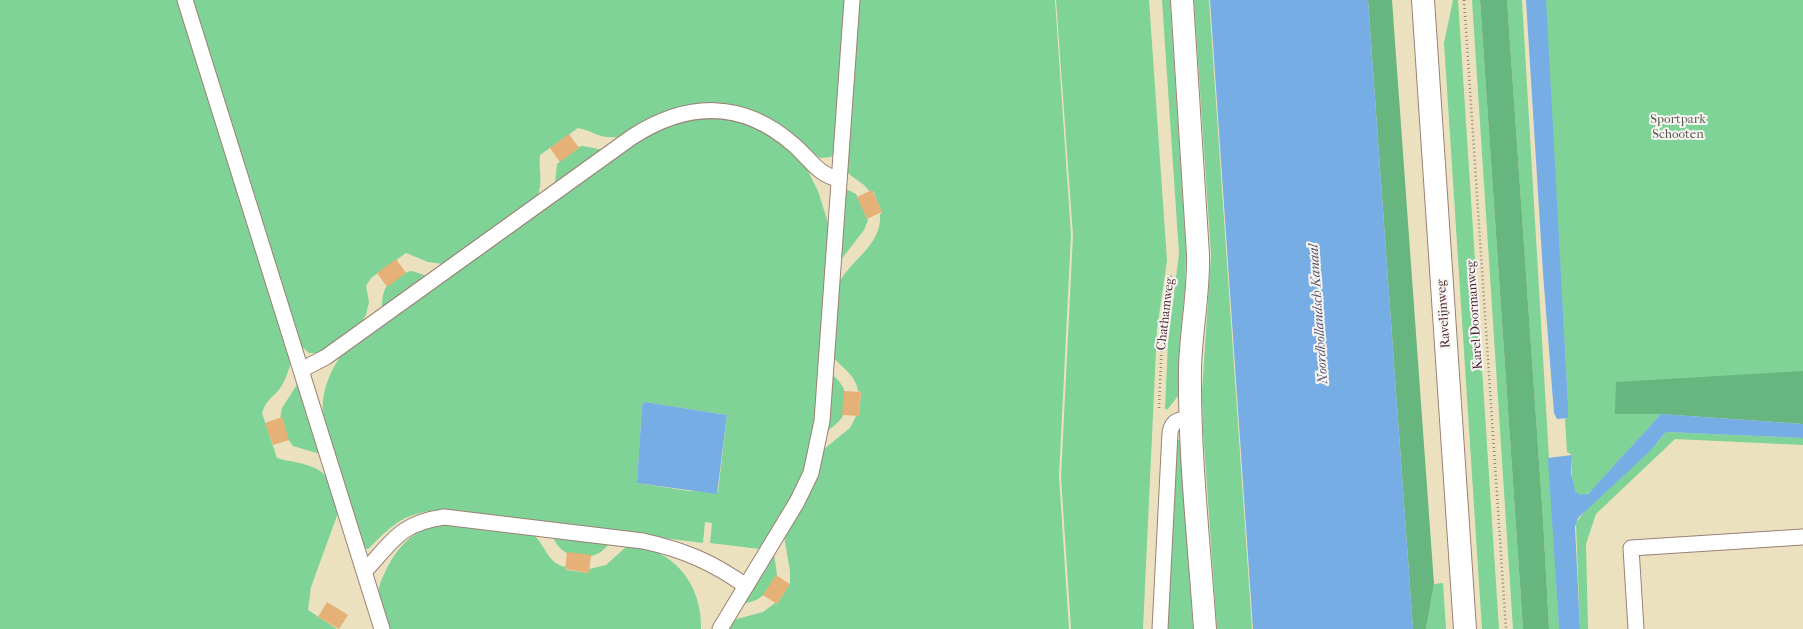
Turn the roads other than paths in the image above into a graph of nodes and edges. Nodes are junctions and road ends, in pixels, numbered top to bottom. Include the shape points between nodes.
1 (185, 0) edge
2 (852, 0) edge
3 (1182, 0) edge
4 (1423, 0) edge
5 (839, 179) junction
6 (301, 370) junction
7 (1191, 419) junction
8 (1803, 537) edge
9 (364, 572) junction
10 (746, 586) junction
11 (382, 629) edge
12 (720, 629) edge
13 (1160, 629) edge
14 (1205, 629) edge
15 (1465, 629) edge
16 (1636, 629) edge

1 - 6 lane
2 - 5 lane
3 - 7 street via 1198,255 1198,287 1190,366
4 - 15 street, Ravelijnweg
5 - 6 lane via 819,171 794,145 772,128 745,116 713,110 668,117 632,137 326,357
5 - 10 lane via 822,421 818,445 810,473 797,502
6 - 9 lane
7 - 13 lane via 1176,420 1170,433
7 - 14 street
8 - 16 lane via 1631,548
9 - 10 lane via 401,531 428,519 444,517 643,541 670,547 722,569
9 - 11 lane
10 - 12 lane

